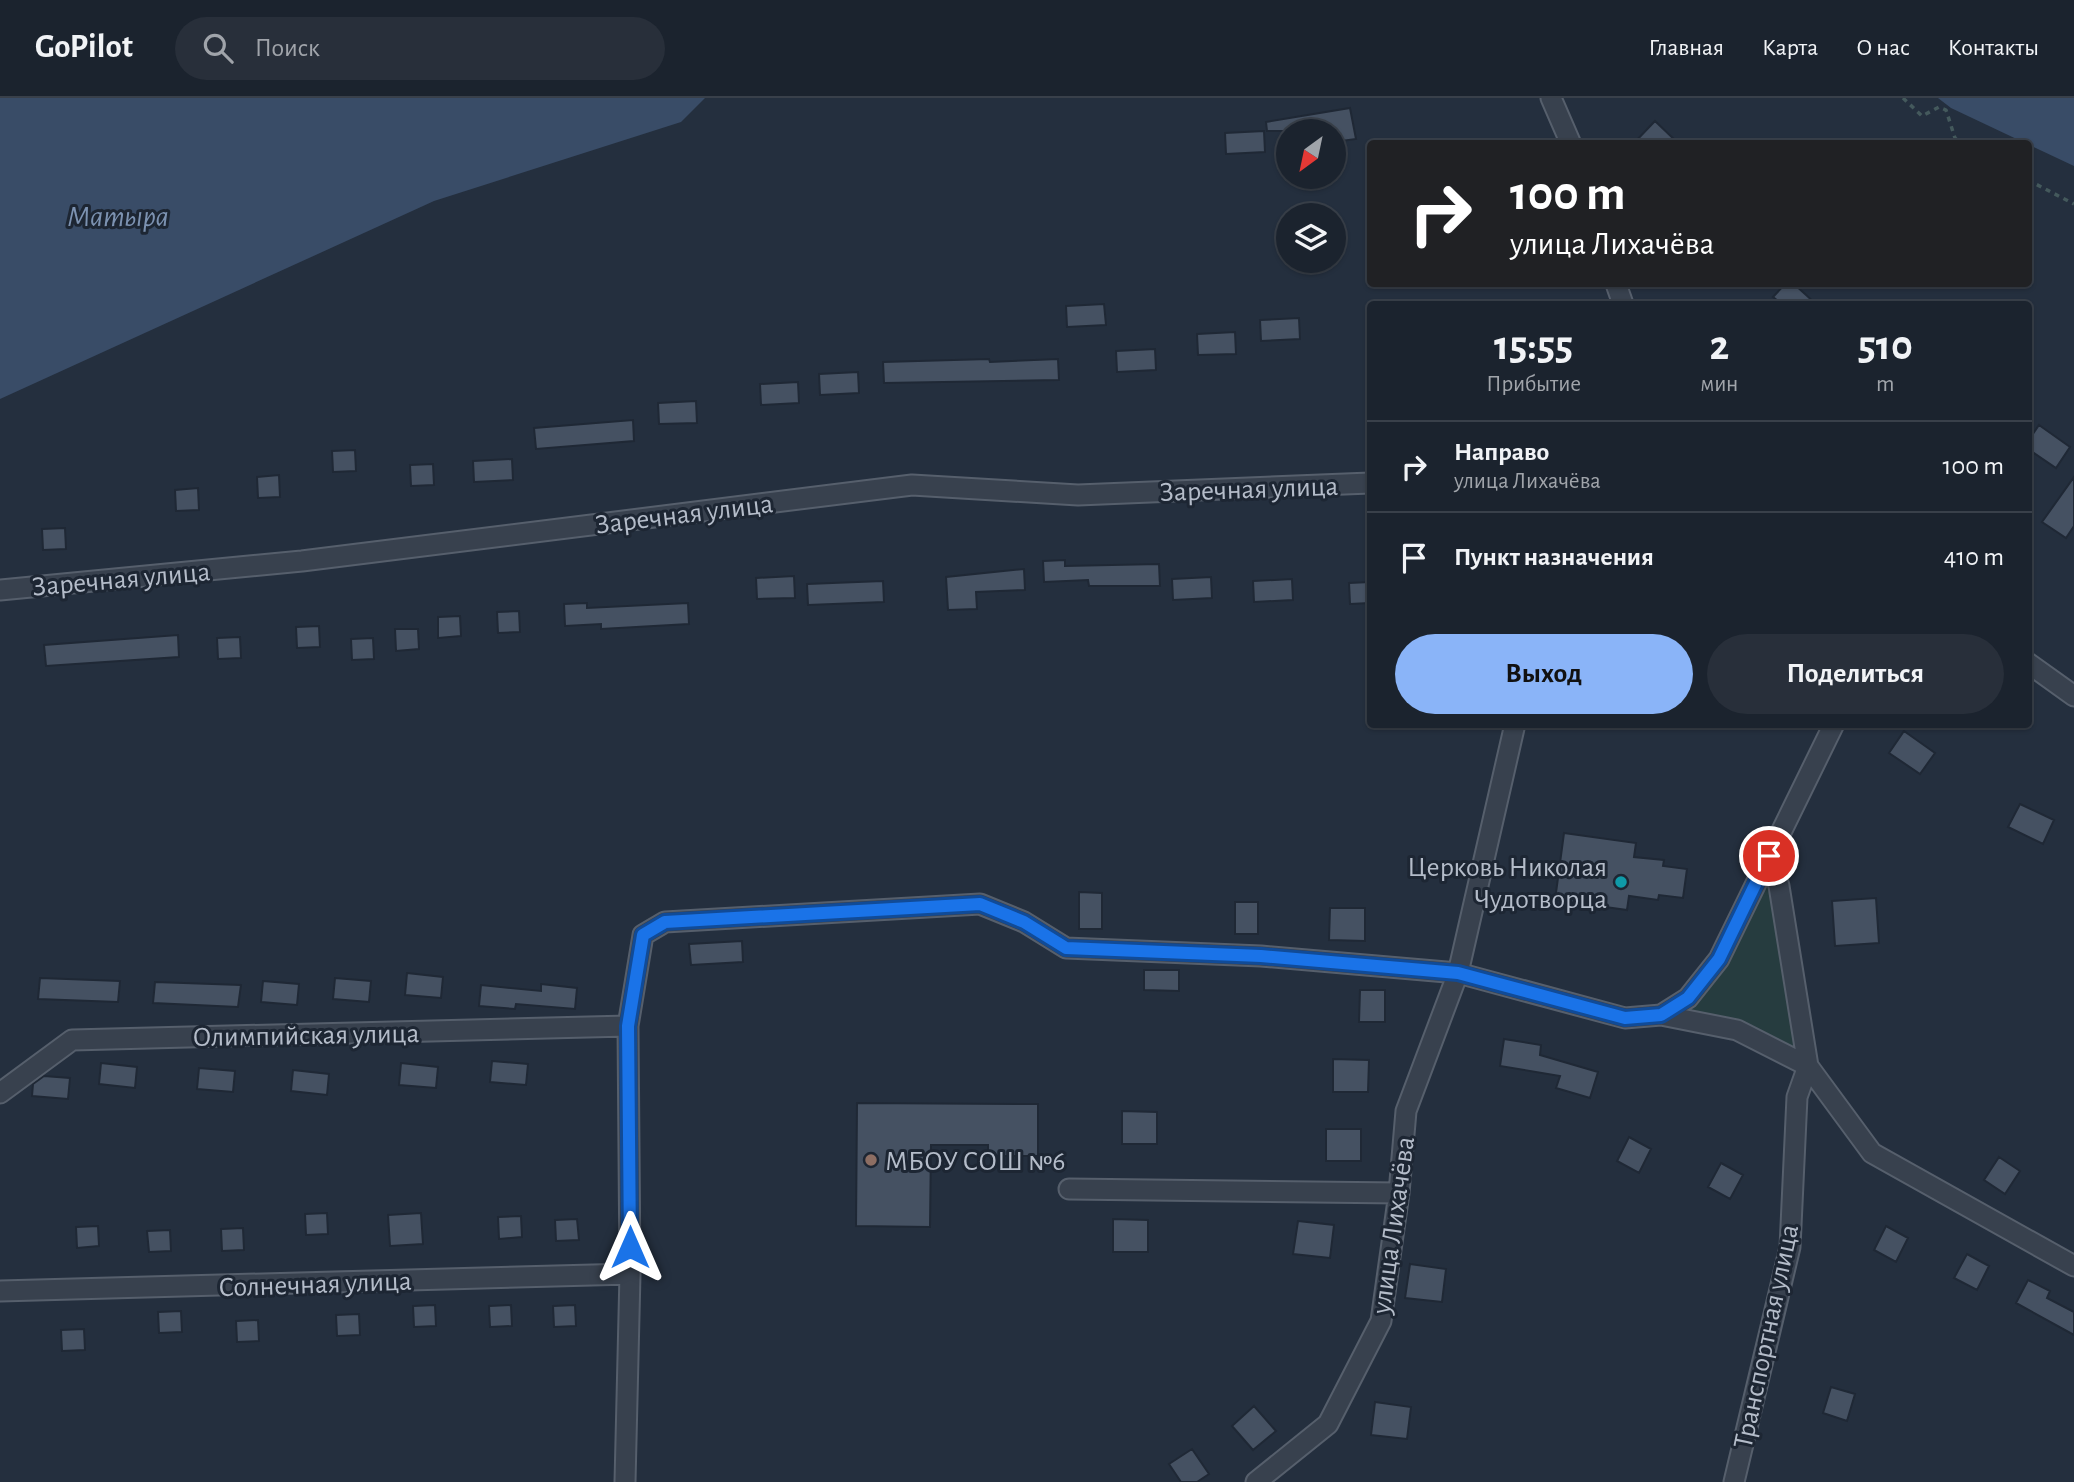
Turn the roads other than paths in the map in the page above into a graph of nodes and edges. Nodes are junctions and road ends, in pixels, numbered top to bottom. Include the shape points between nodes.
1 (1552, 98) edge
2 (1569, 140) edge
3 (1367, 483) edge
4 (0, 590) edge
5 (2032, 666) edge
6 (2074, 696) edge
7 (1515, 728) edge
8 (1832, 728) edge
9 (1769, 856) junction
10 (1458, 973) junction
11 (1661, 1015) junction
12 (628, 1026) junction
13 (1808, 1066) junction
14 (0, 1093) edge
15 (1069, 1189) dead end
16 (1399, 1193) junction
17 (2074, 1266) edge
18 (630, 1274) junction
19 (0, 1291) edge
20 (625, 1482) edge
21 (1256, 1482) edge
22 (1734, 1482) edge

1 - 2 street
3 - 4 street, Заречная улица via 1078,495 912,485 302,561
5 - 6 street
7 - 10 street, улица Лихачёва
8 - 9 street
9 - 11 street via 1719,959 1688,998
9 - 13 street, Транспортная улица via 1779,886
10 - 11 street via 1625,1018
10 - 12 street via 1261,956 1066,948 1024,922 980,904 665,922 643,935
10 - 16 street, улица Лихачёва via 1406,1111
11 - 13 street, Транспортная улица via 1737,1030
12 - 14 street, Олимпийская улица via 72,1040
12 - 18 street
13 - 17 street, Транспортная улица via 1872,1153
13 - 22 street, Транспортная улица via 1797,1097 1790,1247
15 - 16 street
16 - 21 street, улица Лихачёва via 1381,1321 1328,1424
18 - 19 street, Солнечная улица
18 - 20 street

